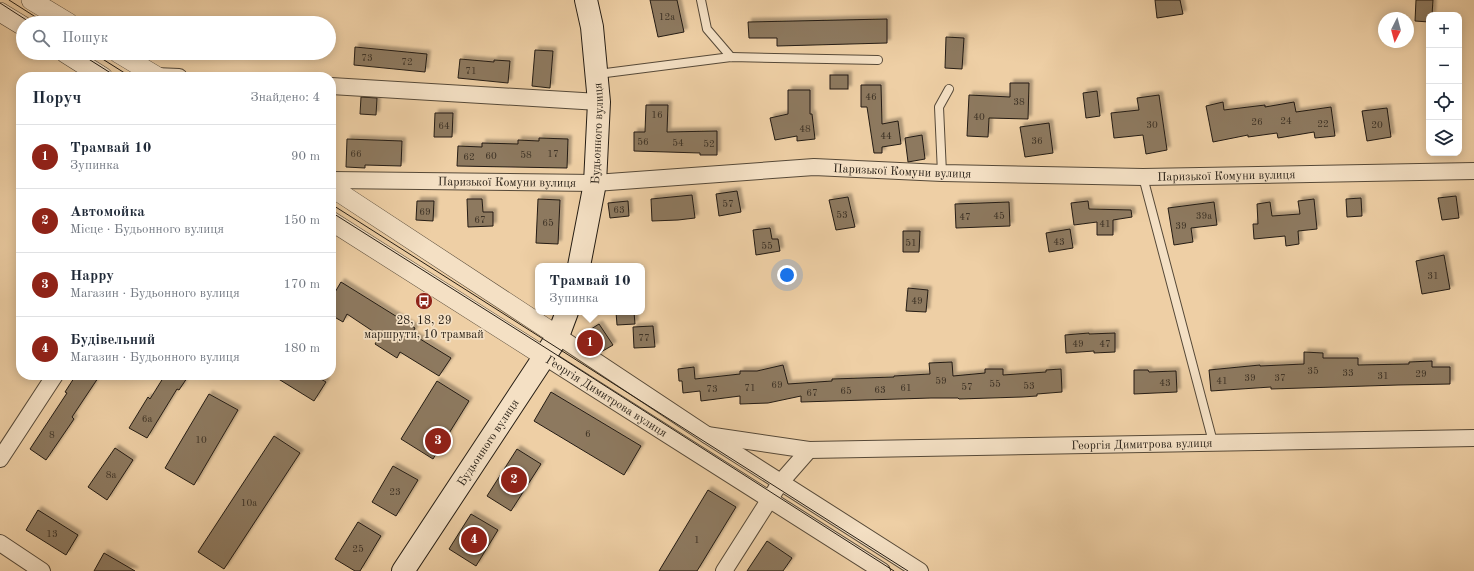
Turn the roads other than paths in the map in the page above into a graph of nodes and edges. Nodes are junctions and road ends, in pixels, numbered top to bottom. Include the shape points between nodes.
1 (31, 0) edge
2 (586, 0) edge
3 (700, 0) edge
4 (0, 12) edge
5 (57, 16) edge
6 (16, 22) edge
7 (731, 57) junction
8 (76, 60) edge
9 (130, 60) edge
10 (878, 60) dead end
11 (95, 72) edge
12 (149, 72) edge
13 (596, 74) junction
14 (336, 86) edge
15 (949, 89) dead end
16 (599, 102) junction
17 (1474, 171) edge
18 (942, 173) junction
19 (1143, 177) junction
20 (336, 180) edge
21 (594, 183) junction
22 (336, 190) edge
23 (336, 224) edge
24 (580, 263) edge
25 (566, 315) edge
26 (558, 336) junction
27 (545, 357) junction
28 (52, 380) edge
29 (707, 435) junction
30 (1474, 438) edge
31 (1213, 442) junction
32 (809, 450) junction
33 (0, 459) edge
34 (780, 483) junction
35 (770, 500) junction
36 (0, 543) edge
37 (42, 571) edge
38 (403, 571) edge
39 (724, 571) edge
40 (882, 571) edge
41 (920, 571) edge

1 - 5 street
2 - 13 main road, Будьонного вулиця via 592,27
3 - 7 lane via 707,29
4 - 6 street
7 - 10 lane
7 - 13 lane
8 - 11 street
9 - 12 street
13 - 16 main road, Будьонного вулиця
14 - 16 street
15 - 18 lane via 939,107
16 - 21 main road, Будьонного вулиця
17 - 19 street, Паризької Комуни вулиця
18 - 19 street, Паризької Комуни вулиця
18 - 21 street, Паризької Комуни вулиця via 814,167
19 - 31 lane
20 - 21 street, Паризької Комуни вулиця
21 - 24 main road, Будьонного вулиця
22 - 26 street, Георгія Димитрова вулиця
23 - 27 street, Георгія Димитрова вулиця
25 - 26 main road, Будьонного вулиця
26 - 27 main road, Будьонного вулиця
26 - 29 street, Георгія Димитрова вулиця
27 - 35 street, Георгія Димитрова вулиця
27 - 38 main road, Будьонного вулиця
28 - 33 street
29 - 32 street, Георгія Димитрова вулиця
29 - 34 street, Георгія Димитрова вулиця
30 - 31 street, Георгія Димитрова вулиця
31 - 32 street, Георгія Димитрова вулиця
32 - 34 street
34 - 35 street
34 - 41 street, Георгія Димитрова вулиця
35 - 39 street
35 - 40 street, Георгія Димитрова вулиця
36 - 37 street

